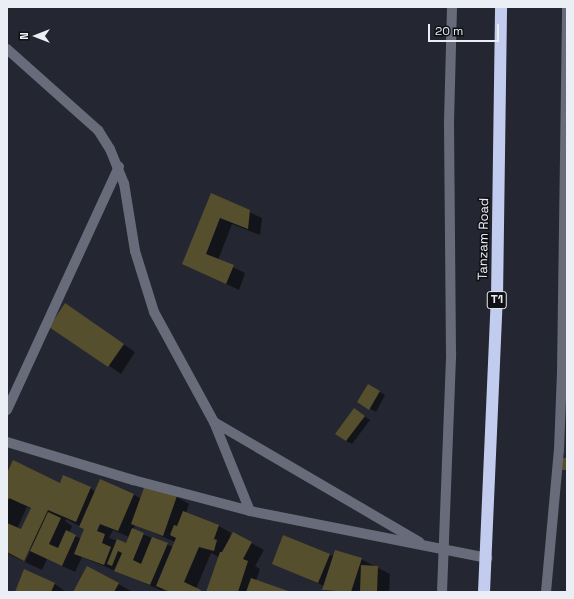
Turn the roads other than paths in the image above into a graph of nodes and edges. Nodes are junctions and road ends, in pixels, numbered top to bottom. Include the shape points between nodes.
1 (452, 7) edge
2 (501, 7) edge
3 (567, 7) edge
4 (7, 49) edge
5 (119, 167) junction
6 (7, 410) edge
7 (214, 422) junction
8 (7, 442) edge
9 (250, 511) junction
10 (426, 546) junction
11 (446, 551) junction
12 (487, 558) junction
13 (442, 592) edge
14 (484, 592) edge
15 (546, 592) edge

1 - 11 street via 451,346
2 - 12 highway, Tanzam Road / T1 via 497,298
3 - 15 street via 562,372 559,450
4 - 5 street via 98,130
5 - 6 street
5 - 7 street via 135,251 154,312
7 - 9 street
7 - 10 street
8 - 9 street
9 - 10 street
10 - 11 street
11 - 12 street
11 - 13 street
12 - 14 highway, Tanzam Road / T1

